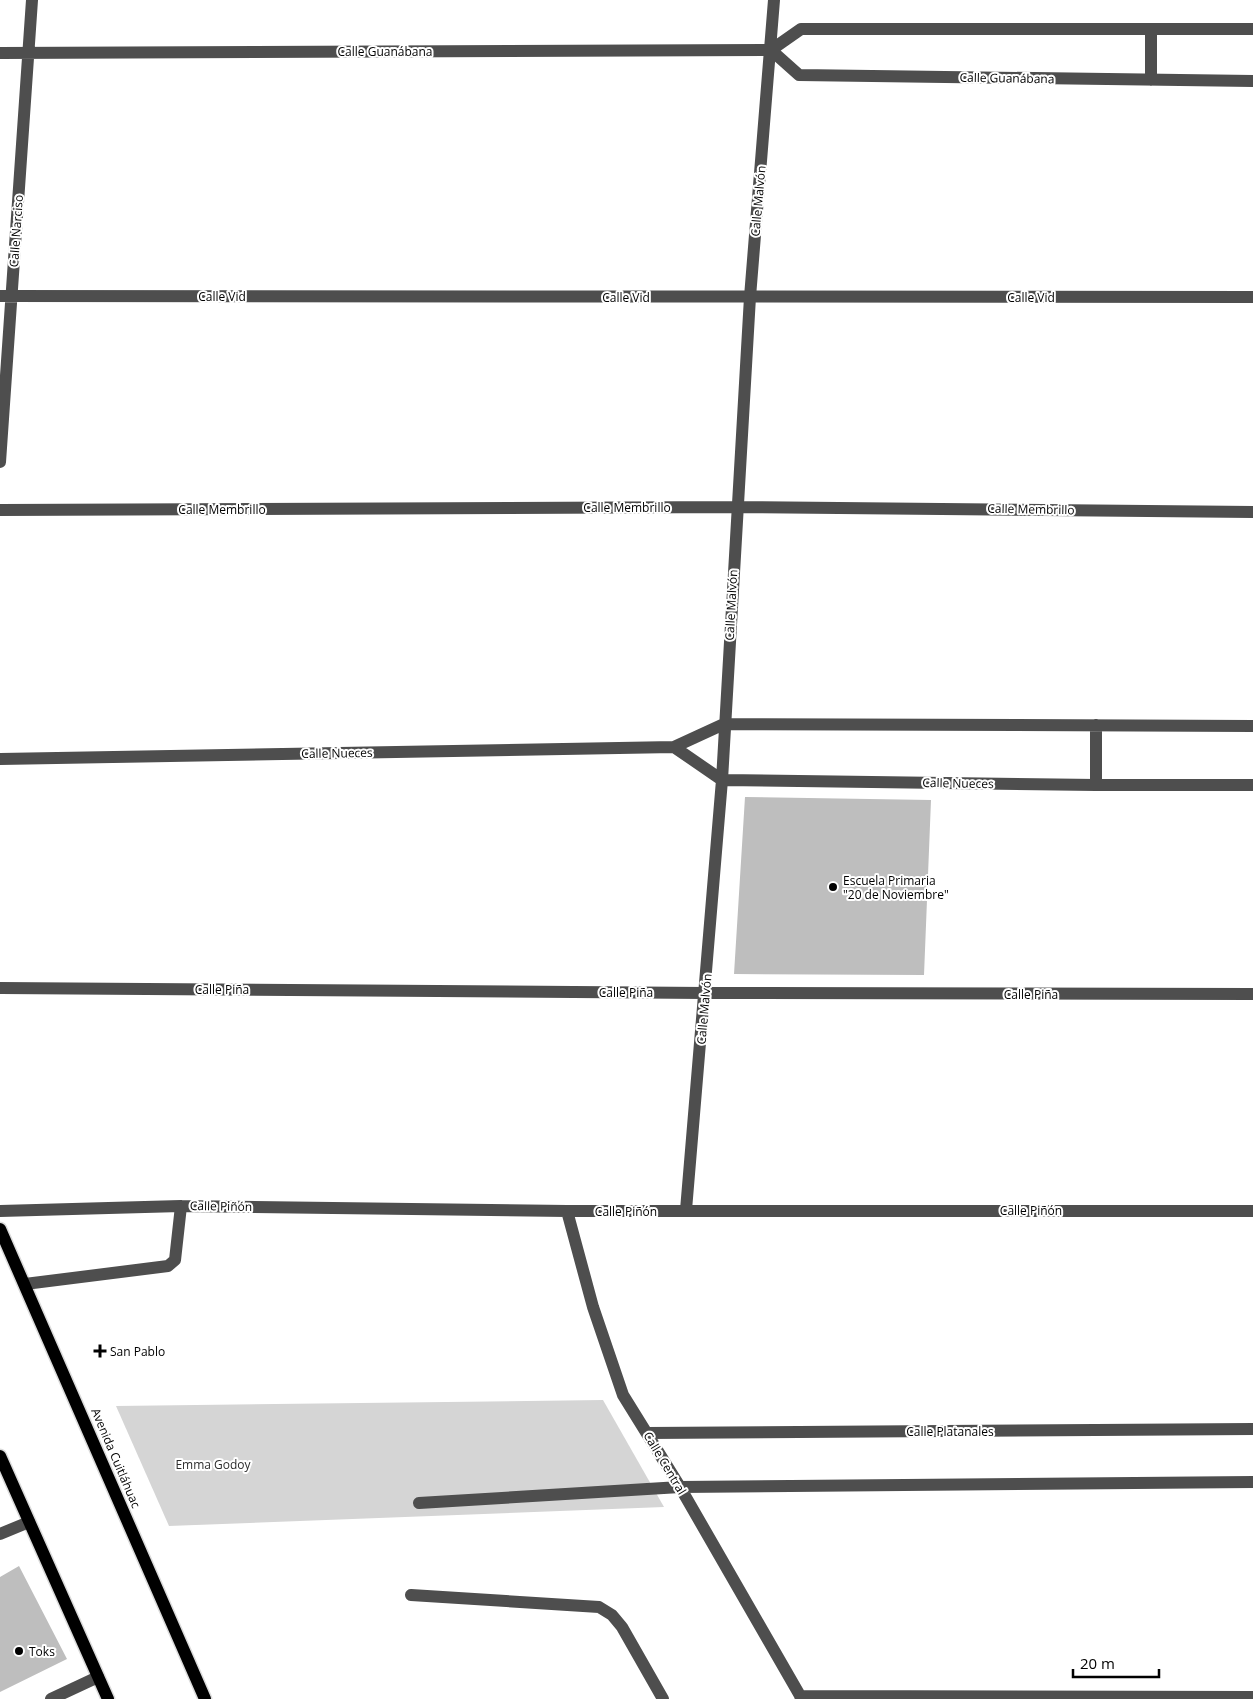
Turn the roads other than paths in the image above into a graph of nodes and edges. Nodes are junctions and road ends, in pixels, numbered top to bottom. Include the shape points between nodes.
1 (32, 0) edge
2 (774, 0) edge
3 (1151, 29) junction
4 (1253, 29) edge
5 (771, 50) junction
6 (28, 53) junction
7 (0, 54) edge
8 (1151, 80) junction
9 (1253, 81) edge
10 (6, 296) edge
11 (750, 297) junction
12 (1253, 297) edge
13 (0, 462) edge
14 (737, 507) junction
15 (0, 510) edge
16 (1253, 512) edge
17 (724, 724) junction
18 (1096, 725) junction
19 (1253, 726) edge
20 (674, 747) junction
21 (0, 759) edge
22 (722, 780) junction
23 (1253, 784) edge
24 (1096, 785) junction
25 (0, 988) edge
26 (705, 993) junction
27 (1253, 994) edge
28 (180, 1206) junction
29 (686, 1210) junction
30 (0, 1211) edge
31 (567, 1211) junction
32 (1253, 1211) edge
33 (0, 1229) edge
34 (25, 1284) junction
35 (1253, 1429) edge
36 (647, 1433) junction
37 (0, 1456) edge
38 (1253, 1482) edge
39 (680, 1487) junction
40 (419, 1504) dead end
41 (29, 1522) junction
42 (0, 1534) edge
43 (411, 1595) dead end
44 (98, 1677) junction
45 (801, 1697) edge
46 (1253, 1697) edge
47 (51, 1699) edge
48 (108, 1699) edge
49 (205, 1699) edge
50 (663, 1699) edge

1 - 6 street, Calle Narciso
2 - 5 street, Calle Malvón
3 - 4 street
3 - 5 street via 801,29
3 - 8 street
5 - 6 street, Calle Guanábana
5 - 8 street, Calle Guanábana via 799,75
5 - 11 street, Calle Malvón
6 - 7 street, Calle Guanábana
6 - 10 street, Calle Narciso
8 - 9 street, Calle Guanábana
10 - 11 street, Calle Vid
10 - 13 street, Calle Narciso
11 - 12 street, Calle Vid
11 - 14 street, Calle Malvón
14 - 15 street, Calle Membrillo
14 - 16 street, Calle Membrillo
14 - 17 street, Calle Malvón
17 - 18 street, Calle Nueces
17 - 20 street, Calle Nueces
17 - 22 street, Calle Malvón
18 - 19 street, Calle Nueces
18 - 24 street
20 - 21 street, Calle Nueces
20 - 22 street
22 - 24 street, Calle Nueces
22 - 26 street, Calle Malvón
23 - 24 street, Calle Nueces
25 - 26 street, Calle Piña
26 - 27 street, Calle Piña
26 - 29 street, Calle Malvón
28 - 30 street, Calle Piñón
28 - 31 street, Calle Piñón
28 - 34 street via 175,1260 168,1266
29 - 31 street, Calle Piñón
29 - 32 street, Calle Piñón
31 - 36 street, Calle Central via 592,1306 623,1395
33 - 34 main road, Avenida Cuitláhuac
34 - 49 main road, Avenida Cuitláhuac
35 - 36 street, Calle Platanales
36 - 39 street, Calle Central
37 - 41 main road
38 - 39 street
39 - 40 street
39 - 45 street, Calle Central
41 - 42 street
41 - 44 main road
43 - 50 street via 599,1607 622,1627
44 - 47 street
44 - 48 main road
45 - 46 street

